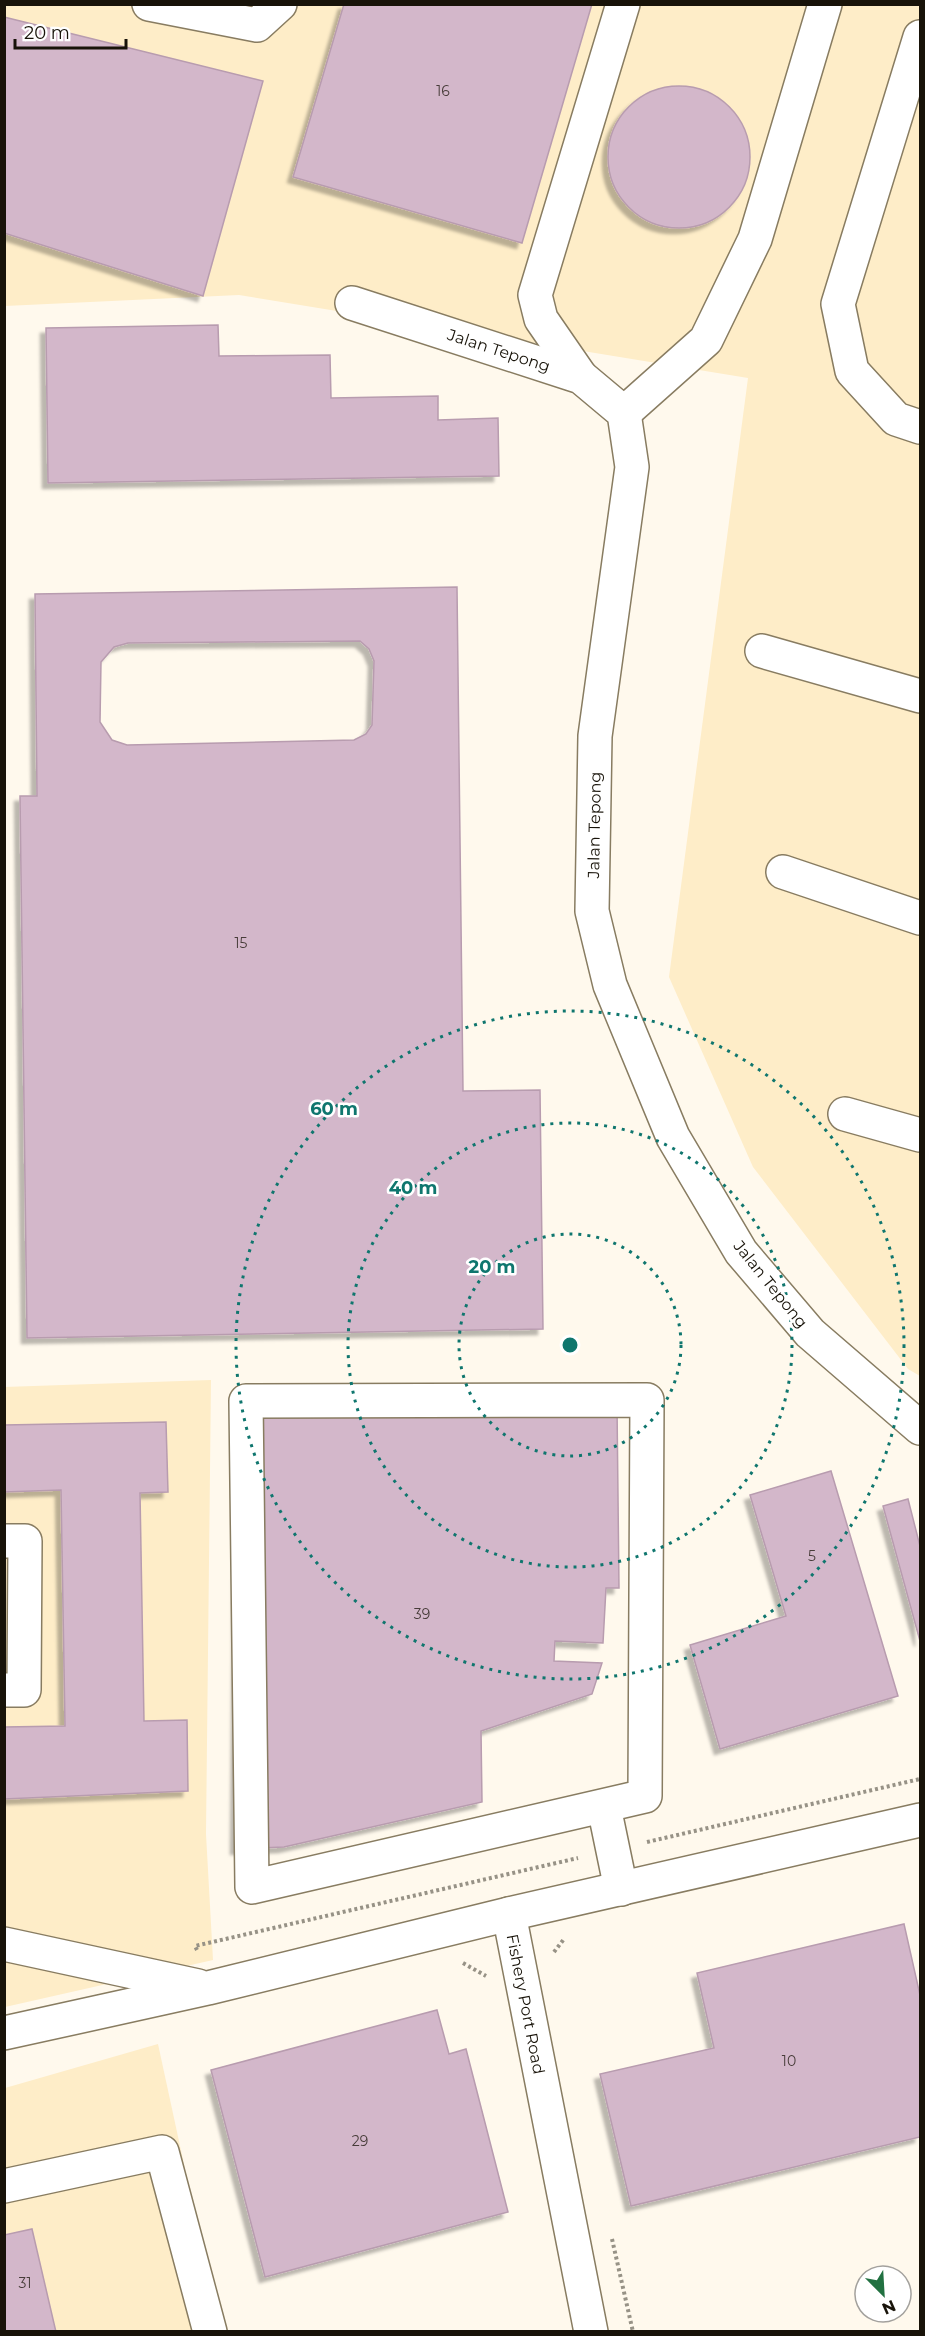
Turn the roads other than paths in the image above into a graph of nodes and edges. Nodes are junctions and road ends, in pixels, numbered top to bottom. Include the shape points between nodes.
1 (149, 4) edge
2 (280, 4) edge
3 (623, 4) edge
4 (825, 4) edge
5 (921, 37) edge
6 (352, 303) dead end
7 (581, 376) junction
8 (624, 413) junction
9 (921, 427) edge
10 (762, 651) dead end
11 (921, 696) edge
12 (783, 872) dead end
13 (921, 918) edge
14 (845, 1114) dead end
15 (921, 1135) edge
16 (921, 1428) edge
17 (4, 1541) edge
18 (4, 1690) edge
19 (604, 1807) junction
20 (921, 1820) edge
21 (621, 1889) junction
22 (509, 1914) junction
23 (4, 1944) edge
24 (208, 1988) junction
25 (4, 2033) edge
26 (4, 2186) edge
27 (582, 2328) edge
28 (210, 2331) edge

1 - 2 street via 257,25
3 - 7 street via 535,295 541,319
4 - 8 street via 755,239 711,330 706,340
5 - 9 street via 838,304 852,371 896,419
6 - 7 street, Jalan Tepong
7 - 8 street, Jalan Tepong
8 - 16 street, Jalan Tepong via 632,467 595,736 592,911 610,985 673,1137 741,1252 810,1333
10 - 11 street
12 - 13 street
14 - 15 street
17 - 18 street via 25,1541 24,1690
19 - 19 street via 252,1887 246,1401 647,1400 645,1796
19 - 21 street
20 - 21 street, Fishery Port Road
21 - 22 street, Fishery Port Road
22 - 24 street
22 - 27 street, Fishery Port Road
23 - 24 street
24 - 25 street
26 - 28 street via 162,2152

